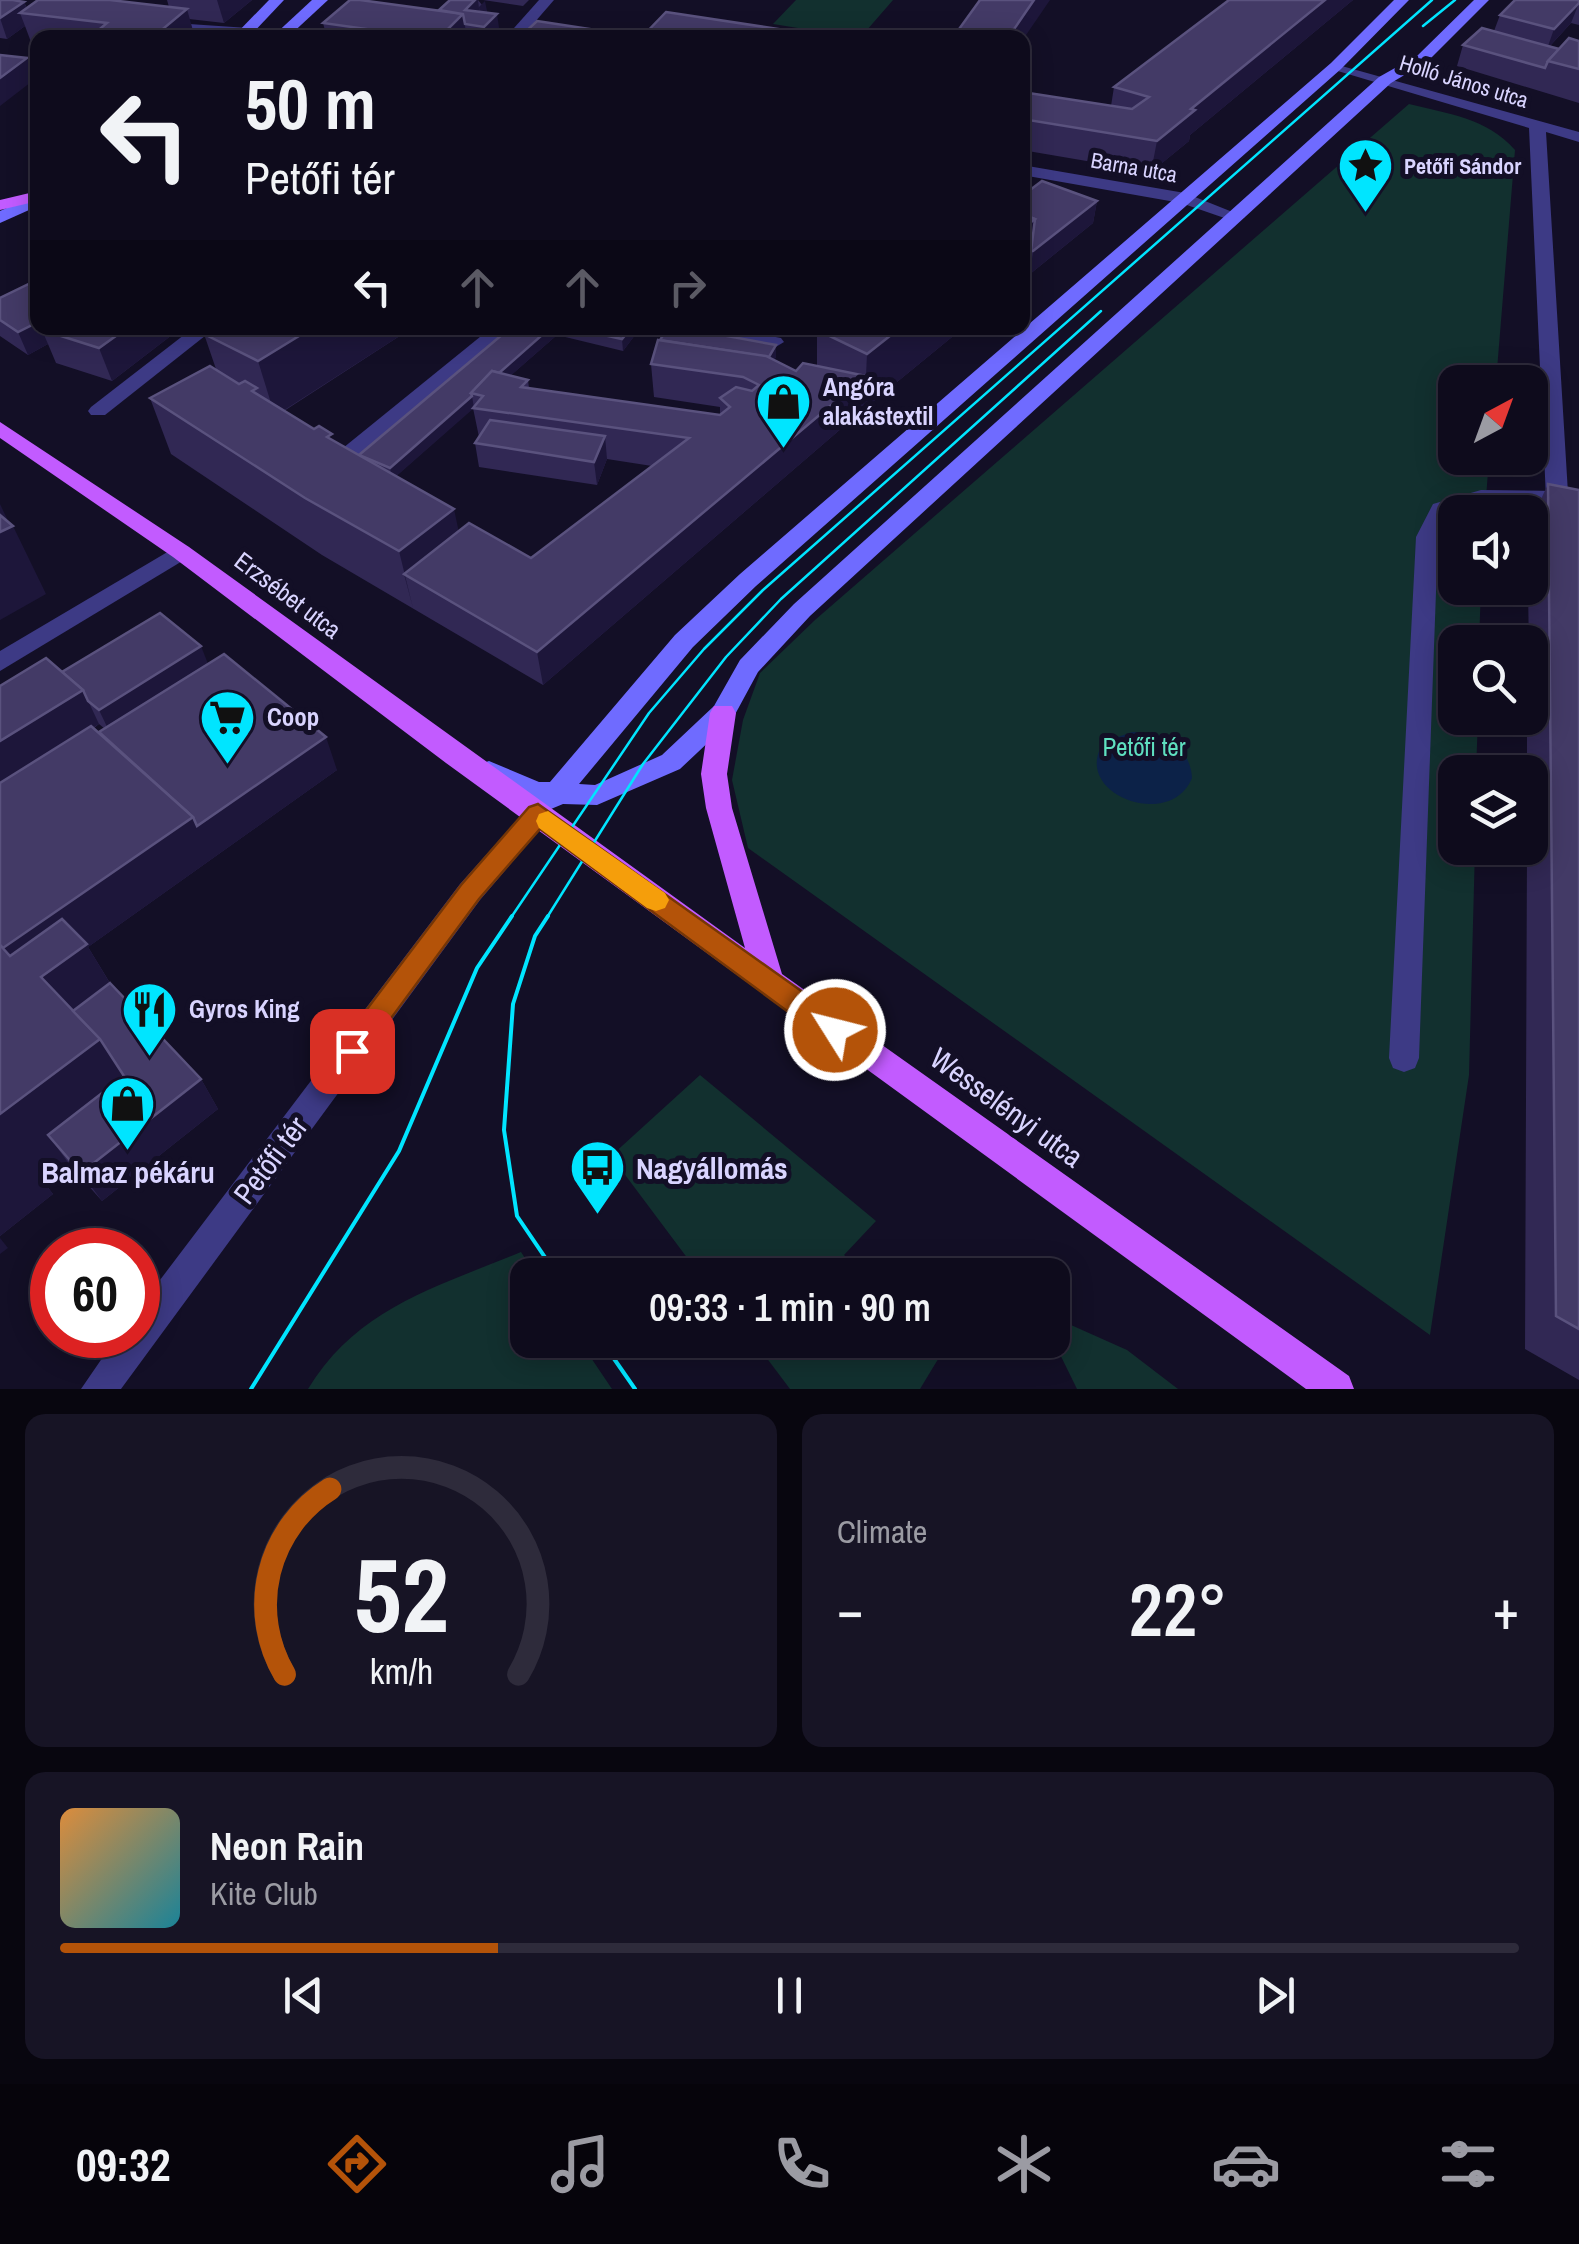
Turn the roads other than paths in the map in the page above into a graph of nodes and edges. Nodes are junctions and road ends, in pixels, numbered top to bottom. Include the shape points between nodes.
1 (277, 0) edge
2 (321, 0) edge
3 (548, 0) edge
4 (1402, 0) edge
5 (1482, 0) edge
6 (138, 23) edge
7 (198, 30) edge
8 (246, 30) edge
9 (287, 30) edge
10 (520, 30) edge
11 (1336, 66) junction
12 (1385, 80) junction
13 (1537, 126) junction
14 (1579, 136) edge
15 (1030, 171) edge
16 (1185, 198) junction
17 (30, 202) edge
18 (4, 214) edge
19 (1236, 217) junction
20 (1030, 333) edge
21 (197, 335) edge
22 (493, 335) edge
23 (735, 335) edge
24 (1028, 335) edge
25 (774, 342) edge
26 (98, 412) dead end
27 (0, 428) edge
28 (346, 479) edge
29 (1568, 500) edge
30 (181, 552) junction
31 (0, 662) edge
32 (724, 713) junction
33 (547, 804) junction
34 (770, 984) junction
35 (1404, 1058) dead end
36 (1324, 1386) edge
37 (99, 1389) edge

1 - 8 street
2 - 9 street
3 - 10 street
4 - 11 street, Petőfi tér
5 - 12 street via 1423,58
6 - 7 street
11 - 12 street, Holló János utca
11 - 16 street, Petőfi tér
12 - 13 street, Holló János utca
12 - 19 street
13 - 14 street, Holló János utca
13 - 29 street
15 - 16 street, Barna utca
16 - 19 street, Barna utca
16 - 20 street, Petőfi tér
17 - 18 street
19 - 32 street via 802,610 750,666
21 - 26 street
22 - 28 street via 329,470
23 - 25 street
24 - 33 street, Petőfi tér via 684,642
27 - 30 main road, Erzsébet utca
29 - 35 street via 1481,497 1441,510 1427,536
30 - 31 street
30 - 33 main road, Erzsébet utca via 455,756
32 - 33 street via 670,762 596,794
32 - 34 main road via 714,774 719,808
33 - 34 main road, Wesselényi utca
33 - 37 street, Petőfi tér via 470,892
34 - 36 main road, Wesselényi utca

